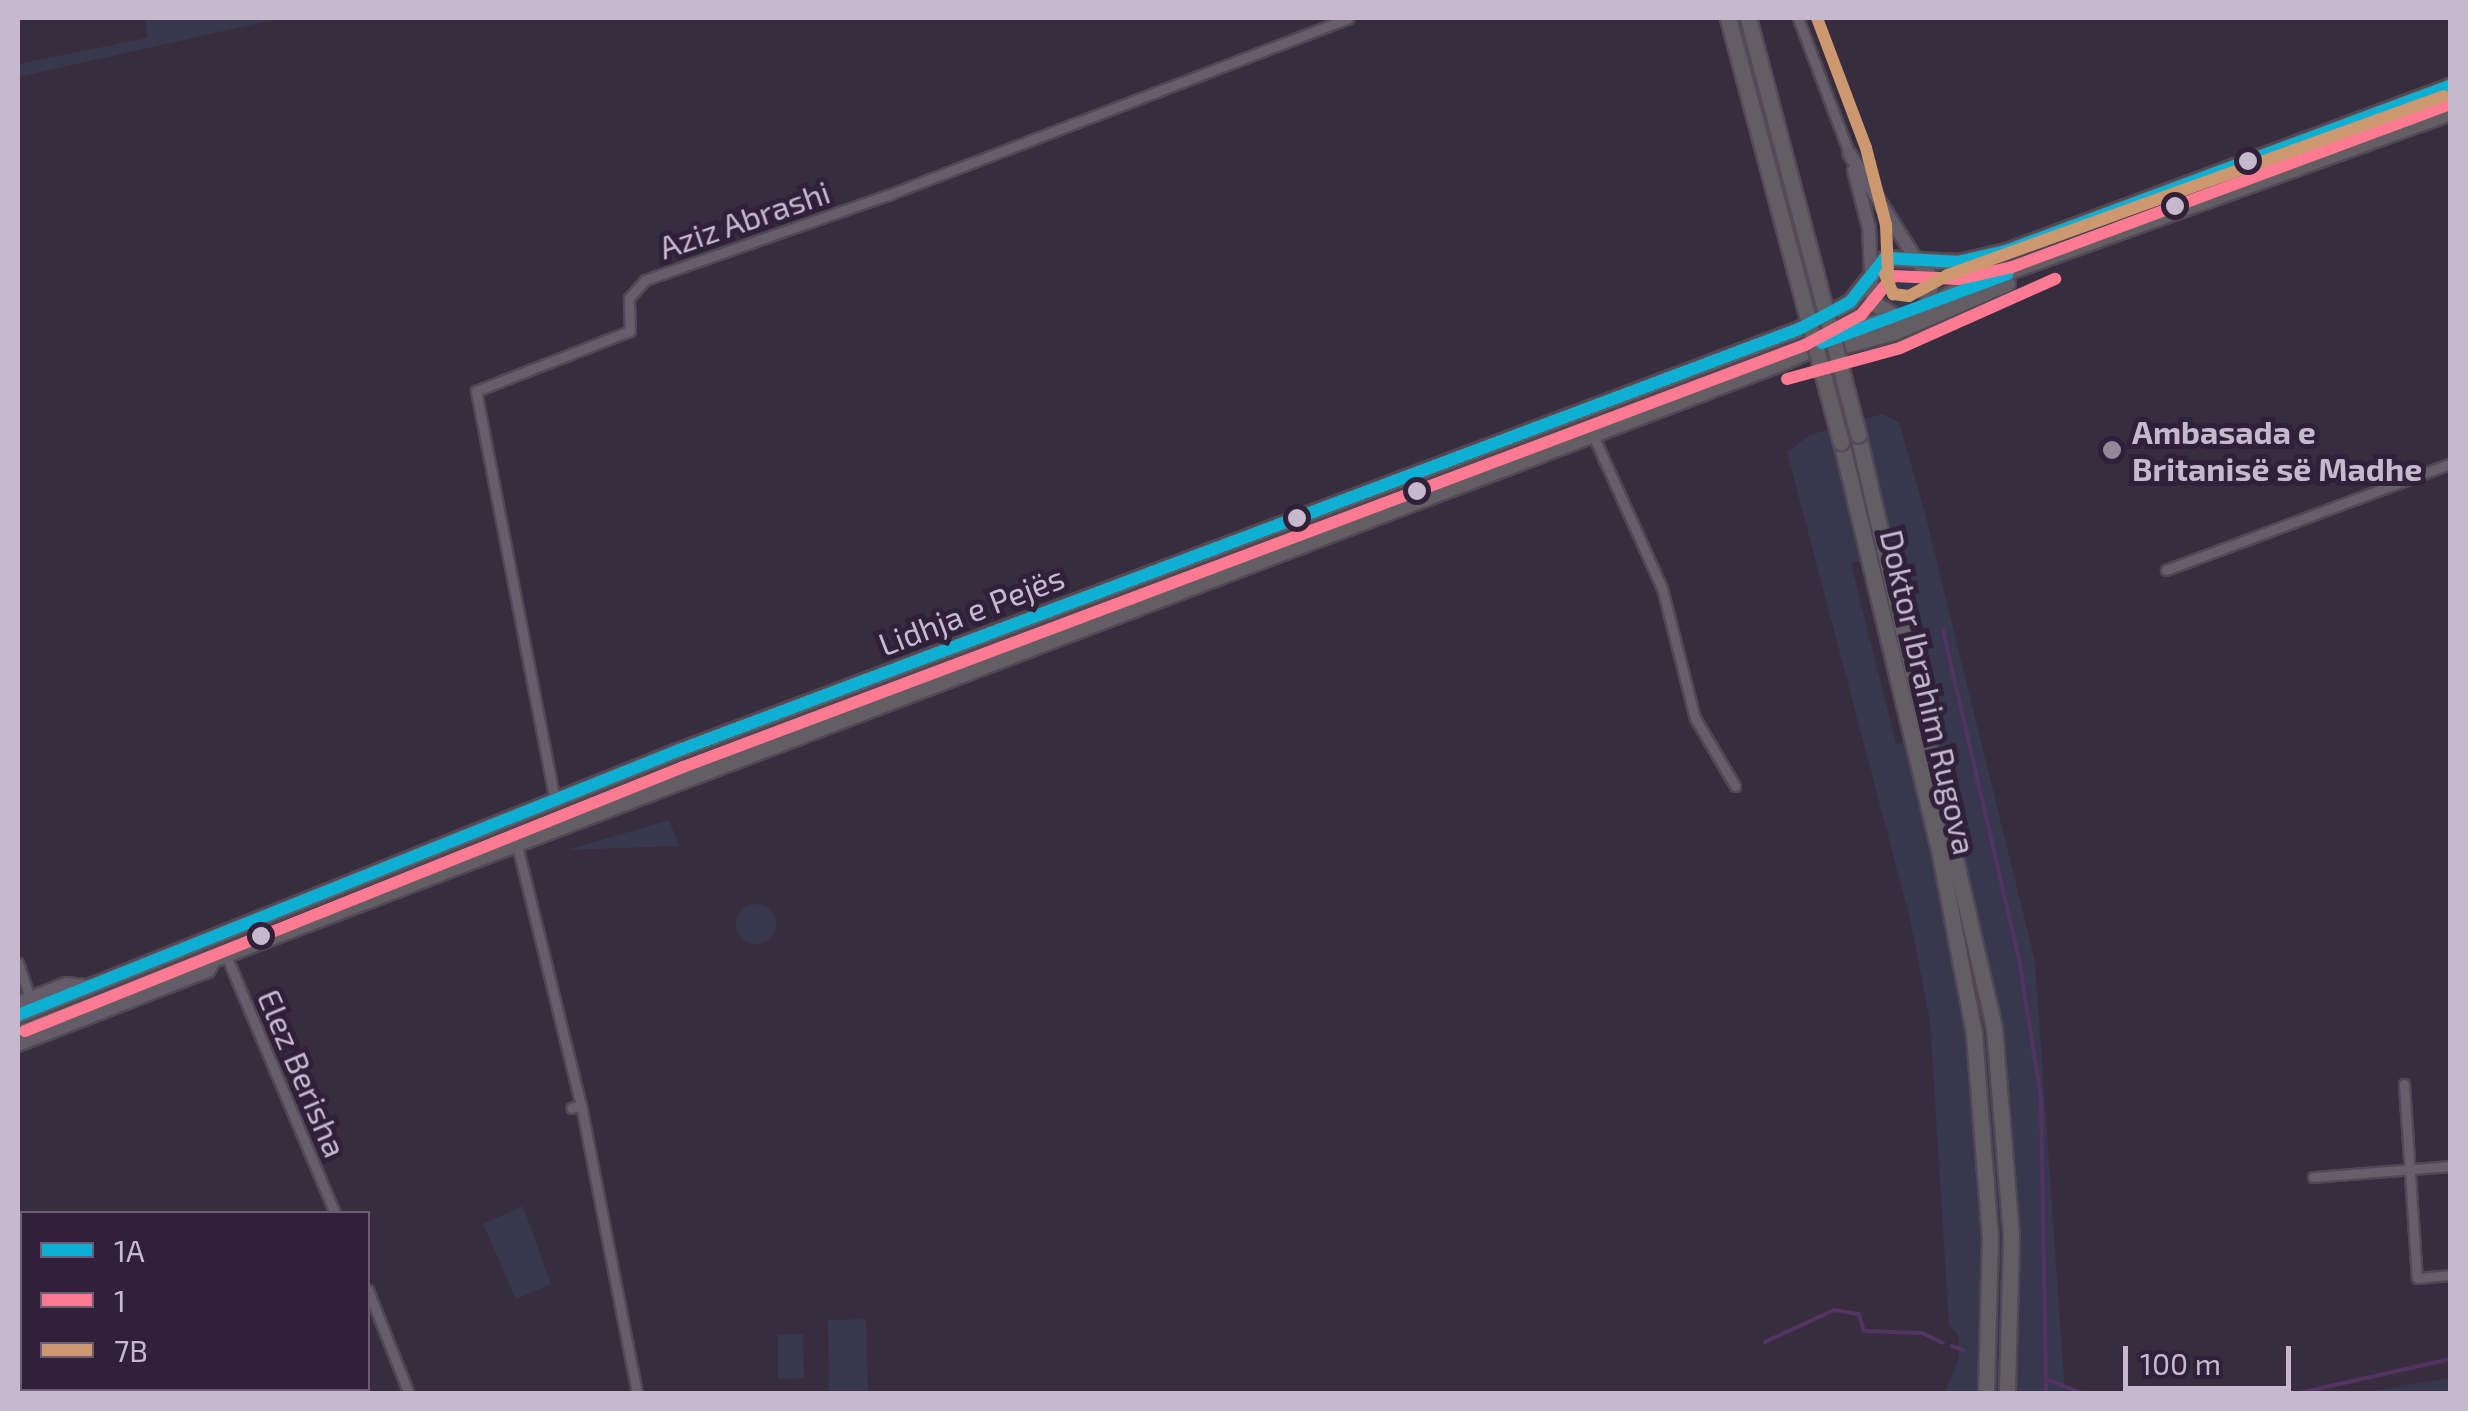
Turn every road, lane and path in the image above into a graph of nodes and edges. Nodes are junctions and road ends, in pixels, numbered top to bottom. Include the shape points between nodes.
1 (1348, 18) edge
2 (1728, 18) edge
3 (1748, 18) edge
4 (1798, 18) edge
5 (2450, 86) edge
6 (2450, 112) edge
7 (1849, 153) junction
8 (1916, 258) junction
9 (2059, 258) junction
10 (1870, 277) junction
11 (1927, 302) junction
12 (1895, 316) junction
13 (1786, 360) junction
14 (1592, 434) junction
15 (2450, 464) edge
16 (2166, 570) dead end
17 (1736, 786) dead end
18 (555, 801) junction
19 (516, 841) junction
20 (221, 954) junction
21 (18, 964) edge
22 (35, 1004) edge
23 (18, 1015) edge
24 (22, 1039) edge
25 (2404, 1084) dead end
26 (2450, 1166) edge
27 (2410, 1169) junction
28 (2312, 1177) dead end
29 (334, 1211) edge
30 (2450, 1276) edge
31 (370, 1295) edge
32 (410, 1394) edge
33 (637, 1394) edge
34 (1986, 1394) edge
35 (2006, 1394) edge

1 - 18 street, Aziz Abrashi via 888,195 645,280 629,298 630,331 476,391
2 - 34 highway, Doktor Ibrahim Rugova, bridge via 1841,442 1940,855 1974,1034 1990,1237
3 - 35 highway, Doktor Ibrahim Rugova, bridge via 1858,435 1994,1028 2011,1236
4 - 7 street
5 - 8 highway, Lidhja e Pejës via 2028,244 1971,260
6 - 9 highway, Lidhja e Pejës
7 - 8 street
7 - 10 street via 1869,228
8 - 10 highway, Lidhja e Pejës via 1894,254
8 - 11 highway via 1931,278
9 - 11 highway, Lidhja e Pejës
9 - 13 highway via 1894,332
10 - 12 highway via 1875,304
10 - 18 highway, Lidhja e Pejës via 1850,302 1799,329
11 - 12 highway, Lidhja e Pejës via 1913,314
12 - 13 highway, Lidhja e Pejës
13 - 14 highway, Lidhja e Pejës
14 - 17 street via 1662,588 1694,718
14 - 19 highway, Lidhja e Pejës
15 - 16 street
18 - 22 highway, Lidhja e Pejës
19 - 20 highway, Lidhja e Pejës
19 - 33 street
20 - 22 highway, Lidhja e Pejës
20 - 24 street, Lidhja e Pejës via 208,971
20 - 29 street, Elez Berisha
21 - 22 street
22 - 23 highway
22 - 24 highway
25 - 27 street
26 - 27 street
27 - 28 street
27 - 30 street via 2417,1278
31 - 32 street

